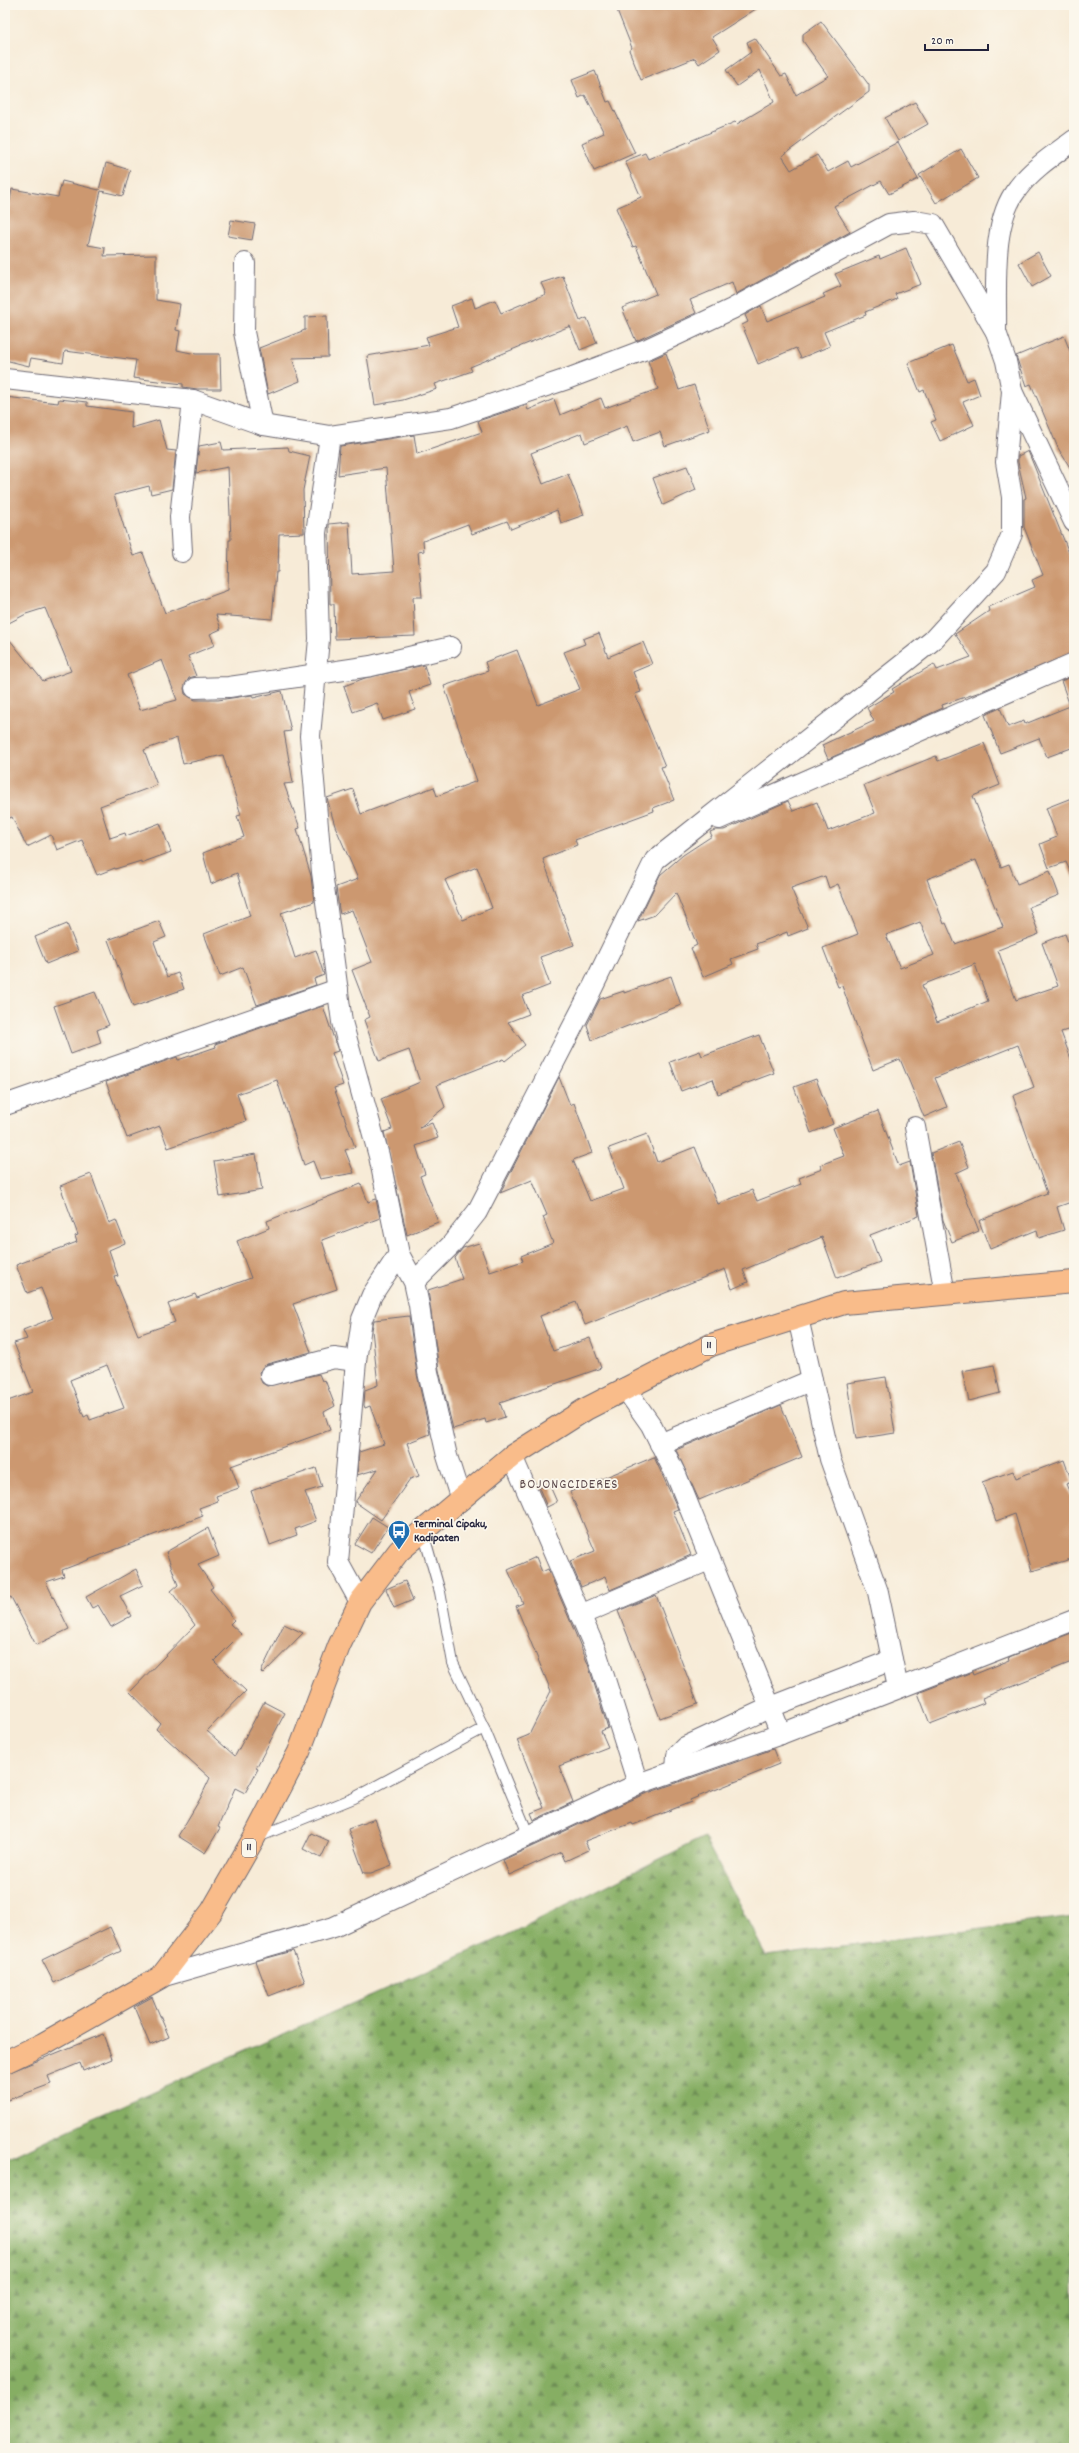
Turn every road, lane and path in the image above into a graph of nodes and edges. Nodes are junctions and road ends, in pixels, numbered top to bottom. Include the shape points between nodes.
1 (1074, 140) edge
2 (245, 262) dead end
3 (996, 332) junction
4 (5, 379) edge
5 (1012, 391) junction
6 (193, 400) junction
7 (263, 425) junction
8 (330, 436) junction
9 (1074, 522) edge
10 (182, 552) dead end
11 (451, 647) dead end
12 (1074, 663) edge
13 (316, 673) junction
14 (195, 688) dead end
15 (694, 830) junction
16 (338, 989) junction
17 (5, 1105) edge
18 (915, 1127) dead end
19 (399, 1254) junction
20 (414, 1282) junction
21 (1074, 1282) edge
22 (945, 1294) junction
23 (798, 1318) junction
24 (356, 1361) junction
25 (270, 1375) dead end
26 (812, 1380) junction
27 (625, 1388) junction
28 (660, 1444) junction
29 (512, 1456) junction
30 (461, 1500) junction
31 (423, 1532) junction
32 (709, 1560) junction
33 (360, 1602) junction
34 (580, 1615) junction
35 (1074, 1620) edge
36 (892, 1660) junction
37 (898, 1688) junction
38 (770, 1707) junction
39 (484, 1728) junction
40 (781, 1734) junction
41 (676, 1771) junction
42 (638, 1784) junction
43 (529, 1836) junction
44 (254, 1838) junction
45 (161, 1976) junction
46 (5, 2062) edge

1 - 3 street via 1017,188 1002,220 998,248
2 - 7 street via 244,332
3 - 5 street via 1006,361
3 - 8 street via 933,224 914,221 889,224 732,309 649,348 567,380 451,418
4 - 6 street
5 - 9 street
5 - 15 street via 1006,462 1012,497 1012,534 996,571 932,641
6 - 7 street
6 - 10 street via 180,517
7 - 8 street
8 - 13 street via 316,533 319,638
11 - 13 street via 371,666
12 - 15 street
13 - 14 street via 229,687
13 - 16 street via 310,736 322,872
15 - 20 street via 654,860 587,999 476,1212 452,1245
16 - 17 street
16 - 19 street via 342,1022 379,1156
18 - 22 street
19 - 20 street
19 - 24 street via 372,1295 362,1319
20 - 30 street via 428,1372 447,1456
21 - 22 highway, 11
22 - 23 highway, 11 via 844,1303
23 - 26 street
23 - 27 highway, 11 via 711,1345
24 - 25 street via 329,1359
24 - 33 street via 338,1562
26 - 28 street
26 - 36 street via 830,1459 878,1592
27 - 28 street via 651,1425
27 - 29 highway, 11 via 586,1409
28 - 32 street via 677,1476
29 - 30 highway, 11
29 - 34 street
30 - 31 highway, 11
31 - 33 highway, 11 via 399,1551
31 - 39 lane via 440,1592 453,1663
32 - 34 street
32 - 38 street
33 - 44 highway, 11 via 299,1752
34 - 42 street via 596,1651
35 - 37 street
36 - 37 street
36 - 38 street
37 - 40 street
38 - 40 street
38 - 41 street via 685,1747 677,1755
39 - 43 lane
39 - 44 lane via 354,1798
40 - 41 street
41 - 42 street
42 - 43 street
43 - 45 street via 334,1927
44 - 45 highway, 11 via 212,1911
45 - 46 highway, 11 via 43,2044

